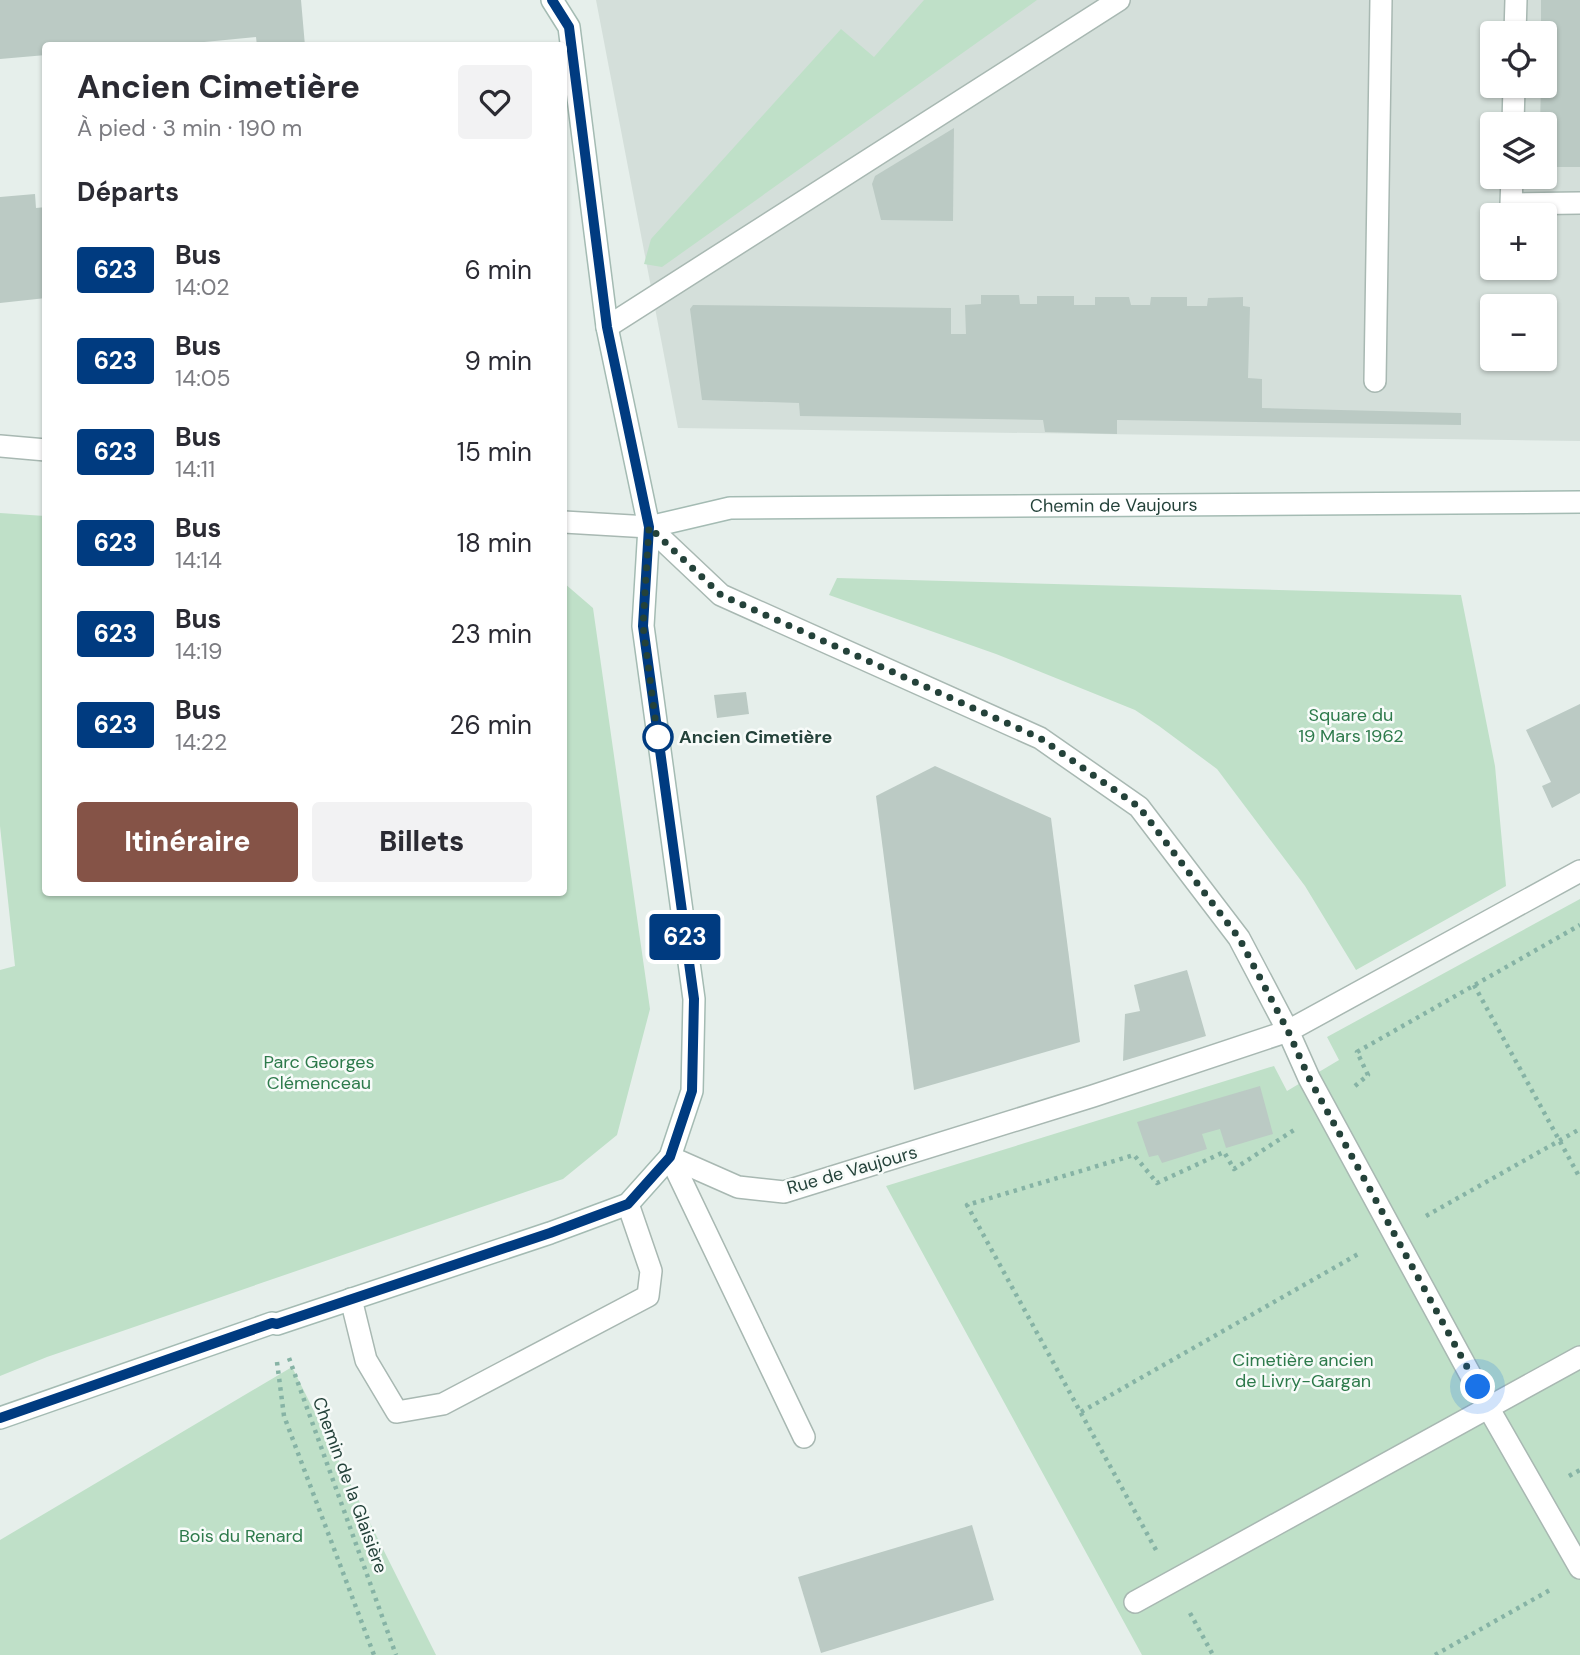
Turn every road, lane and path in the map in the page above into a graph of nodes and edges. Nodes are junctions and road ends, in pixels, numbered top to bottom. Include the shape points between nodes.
1 (552, 0) edge
2 (1119, 0) edge
3 (1381, 0) edge
4 (1516, 0) edge
5 (1515, 21) edge
6 (1512, 189) edge
7 (1580, 203) edge
8 (607, 327) junction
9 (1375, 382) dead end
10 (0, 446) edge
11 (42, 450) edge
12 (1580, 502) edge
13 (567, 522) edge
14 (649, 527) junction
15 (1580, 871) edge
16 (1580, 925) edge
17 (1474, 985) junction
18 (1288, 1031) junction
19 (1326, 1109) junction
20 (1580, 1129) edge
21 (1559, 1140) junction
22 (670, 1157) junction
23 (1580, 1178) edge
24 (628, 1204) junction
25 (1395, 1234) junction
26 (351, 1299) junction
27 (275, 1324) junction
28 (1580, 1357) edge
29 (1489, 1409) junction
30 (1081, 1412) junction
31 (0, 1418) edge
32 (804, 1437) dead end
33 (1580, 1568) edge
34 (1173, 1581) junction
35 (1556, 1587) dead end
36 (1135, 1602) dead end
37 (374, 1655) edge
38 (396, 1655) edge
39 (1213, 1655) edge
40 (1435, 1655) edge

1 - 8 street via 569,27
2 - 8 street
3 - 9 street
4 - 5 street
6 - 7 street via 1511,204
8 - 14 street
10 - 11 street
12 - 14 street, Chemin de Vaujours via 730,508
13 - 14 street, Chemin de Vaujours
14 - 18 street via 721,595 1040,738 1139,807 1239,938
14 - 22 street via 643,626 694,999 692,1091
15 - 18 street, Rue de Vaujours
16 - 17 path
17 - 19 path via 1357,1052 1368,1075
17 - 21 path
18 - 19 street
18 - 22 street, Rue de Vaujours via 785,1192 738,1187
19 - 25 street
19 - 30 path via 1234,1169 1224,1152 1157,1183 1133,1155 967,1205
20 - 21 path
21 - 23 path
21 - 25 path
22 - 24 street
22 - 32 street
24 - 26 street
24 - 26 street via 651,1271 648,1296 443,1404 397,1412 366,1360
25 - 29 street
25 - 30 path
26 - 27 street
27 - 31 street
27 - 37 path, Chemin de la Glaisière via 284,1416
27 - 38 path, Chemin de la Glaisière
28 - 29 street
29 - 33 street
29 - 34 street
30 - 34 path
34 - 36 street
34 - 39 path
35 - 40 path

